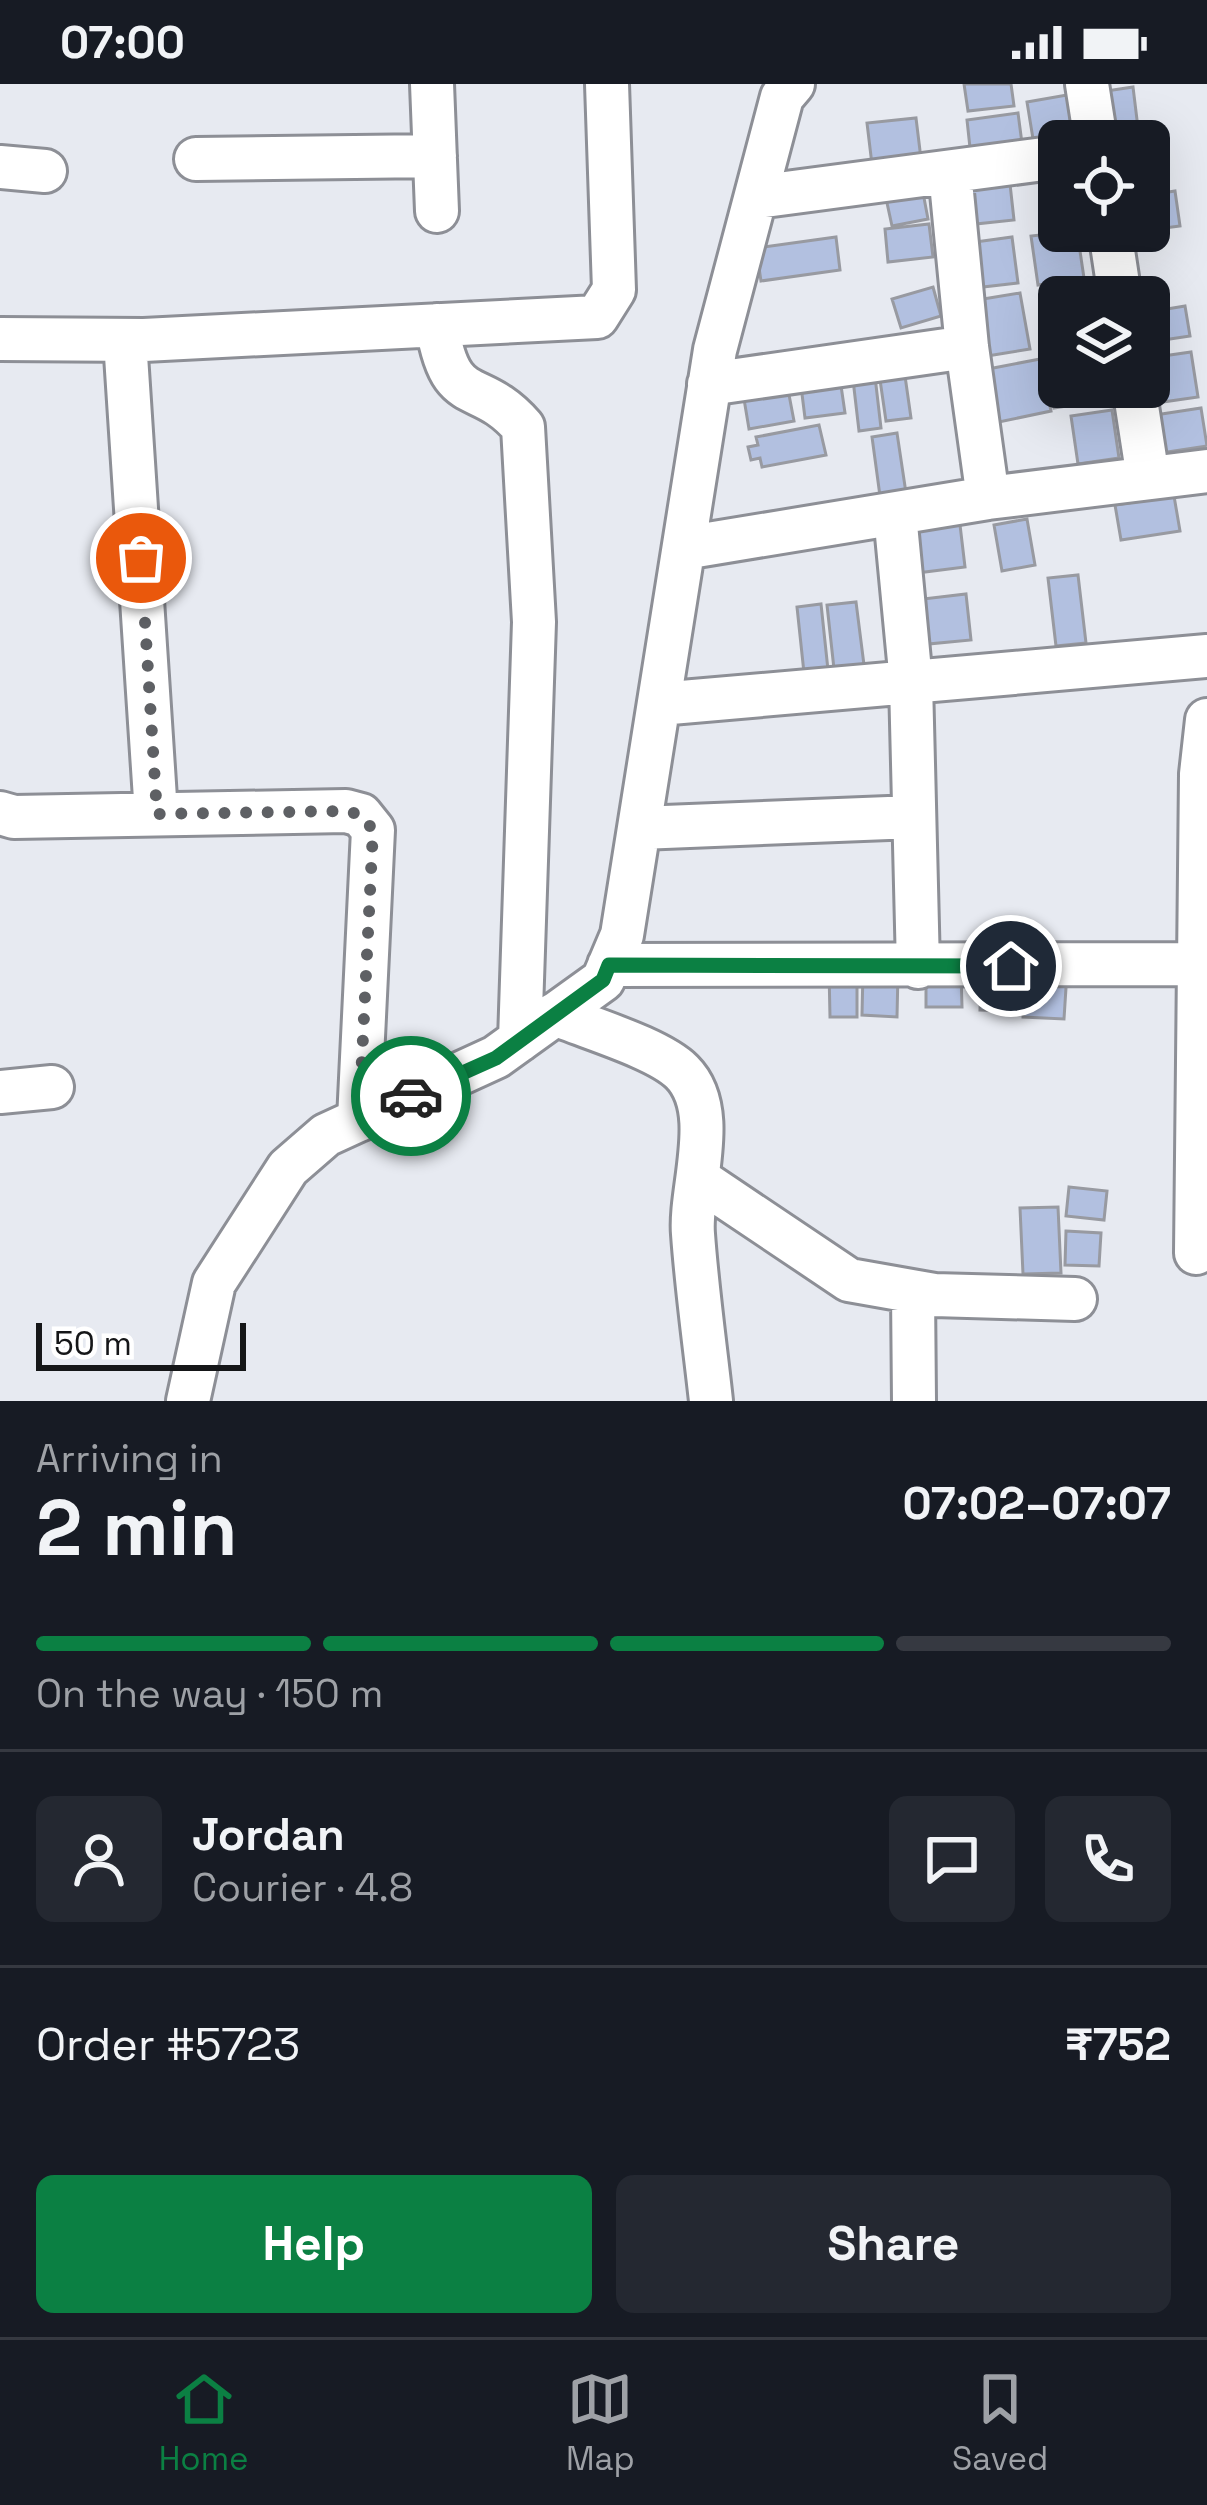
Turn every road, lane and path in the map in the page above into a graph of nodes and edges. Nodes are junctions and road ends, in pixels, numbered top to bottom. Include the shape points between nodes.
1 (432, 84) edge
2 (608, 84) edge
3 (793, 84) edge
4 (1087, 84) edge
5 (1093, 120) edge
6 (435, 156) junction
7 (196, 159) dead end
8 (1038, 161) edge
9 (0, 167) edge
10 (45, 171) dead end
11 (950, 172) junction
12 (756, 197) junction
13 (437, 211) dead end
14 (437, 326) junction
15 (0, 339) edge
16 (125, 340) junction
17 (967, 346) junction
18 (709, 384) junction
19 (1137, 408) edge
20 (1207, 471) edge
21 (1148, 478) junction
22 (988, 498) junction
23 (895, 514) junction
24 (684, 548) junction
25 (1207, 656) edge
26 (911, 682) junction
27 (659, 704) junction
28 (1207, 720) edge
29 (0, 813) edge
30 (157, 814) junction
31 (914, 817) junction
32 (640, 828) junction
33 (1203, 916) edge
34 (1199, 964) junction
35 (609, 965) junction
36 (917, 967) junction
37 (556, 1014) junction
38 (520, 1040) junction
39 (52, 1087) dead end
40 (0, 1092) edge
41 (359, 1120) junction
42 (700, 1180) junction
43 (1202, 1185) edge
44 (1196, 1253) dead end
45 (913, 1292) junction
46 (1075, 1299) dead end
47 (188, 1401) edge
48 (711, 1401) edge
49 (914, 1401) edge

1 - 6 street
2 - 14 street via 611,299 583,320
3 - 12 street via 782,97
4 - 5 street
6 - 7 street
6 - 13 street
8 - 11 street
9 - 10 street
11 - 12 street
11 - 17 street
12 - 18 street
14 - 16 street
14 - 38 street via 453,381 523,427 534,622
15 - 16 street
16 - 30 street
17 - 18 street
17 - 22 street
18 - 24 street
19 - 21 street
20 - 21 street
21 - 22 street
22 - 23 street
23 - 24 street
23 - 26 street
24 - 27 street
25 - 26 street
26 - 27 street
26 - 31 street
27 - 32 street
28 - 33 street
29 - 30 street
30 - 41 street via 346,811 373,830
31 - 32 street
31 - 36 street
32 - 35 street via 622,935
33 - 34 street
34 - 36 street
34 - 43 street
35 - 36 street
35 - 37 street via 603,980
37 - 38 street
37 - 42 street via 683,1072 702,1134
38 - 41 street
39 - 40 street
41 - 47 street via 326,1135 288,1168 214,1283
42 - 45 street via 850,1280
42 - 48 street via 693,1234
43 - 44 street
45 - 46 street
45 - 49 street

